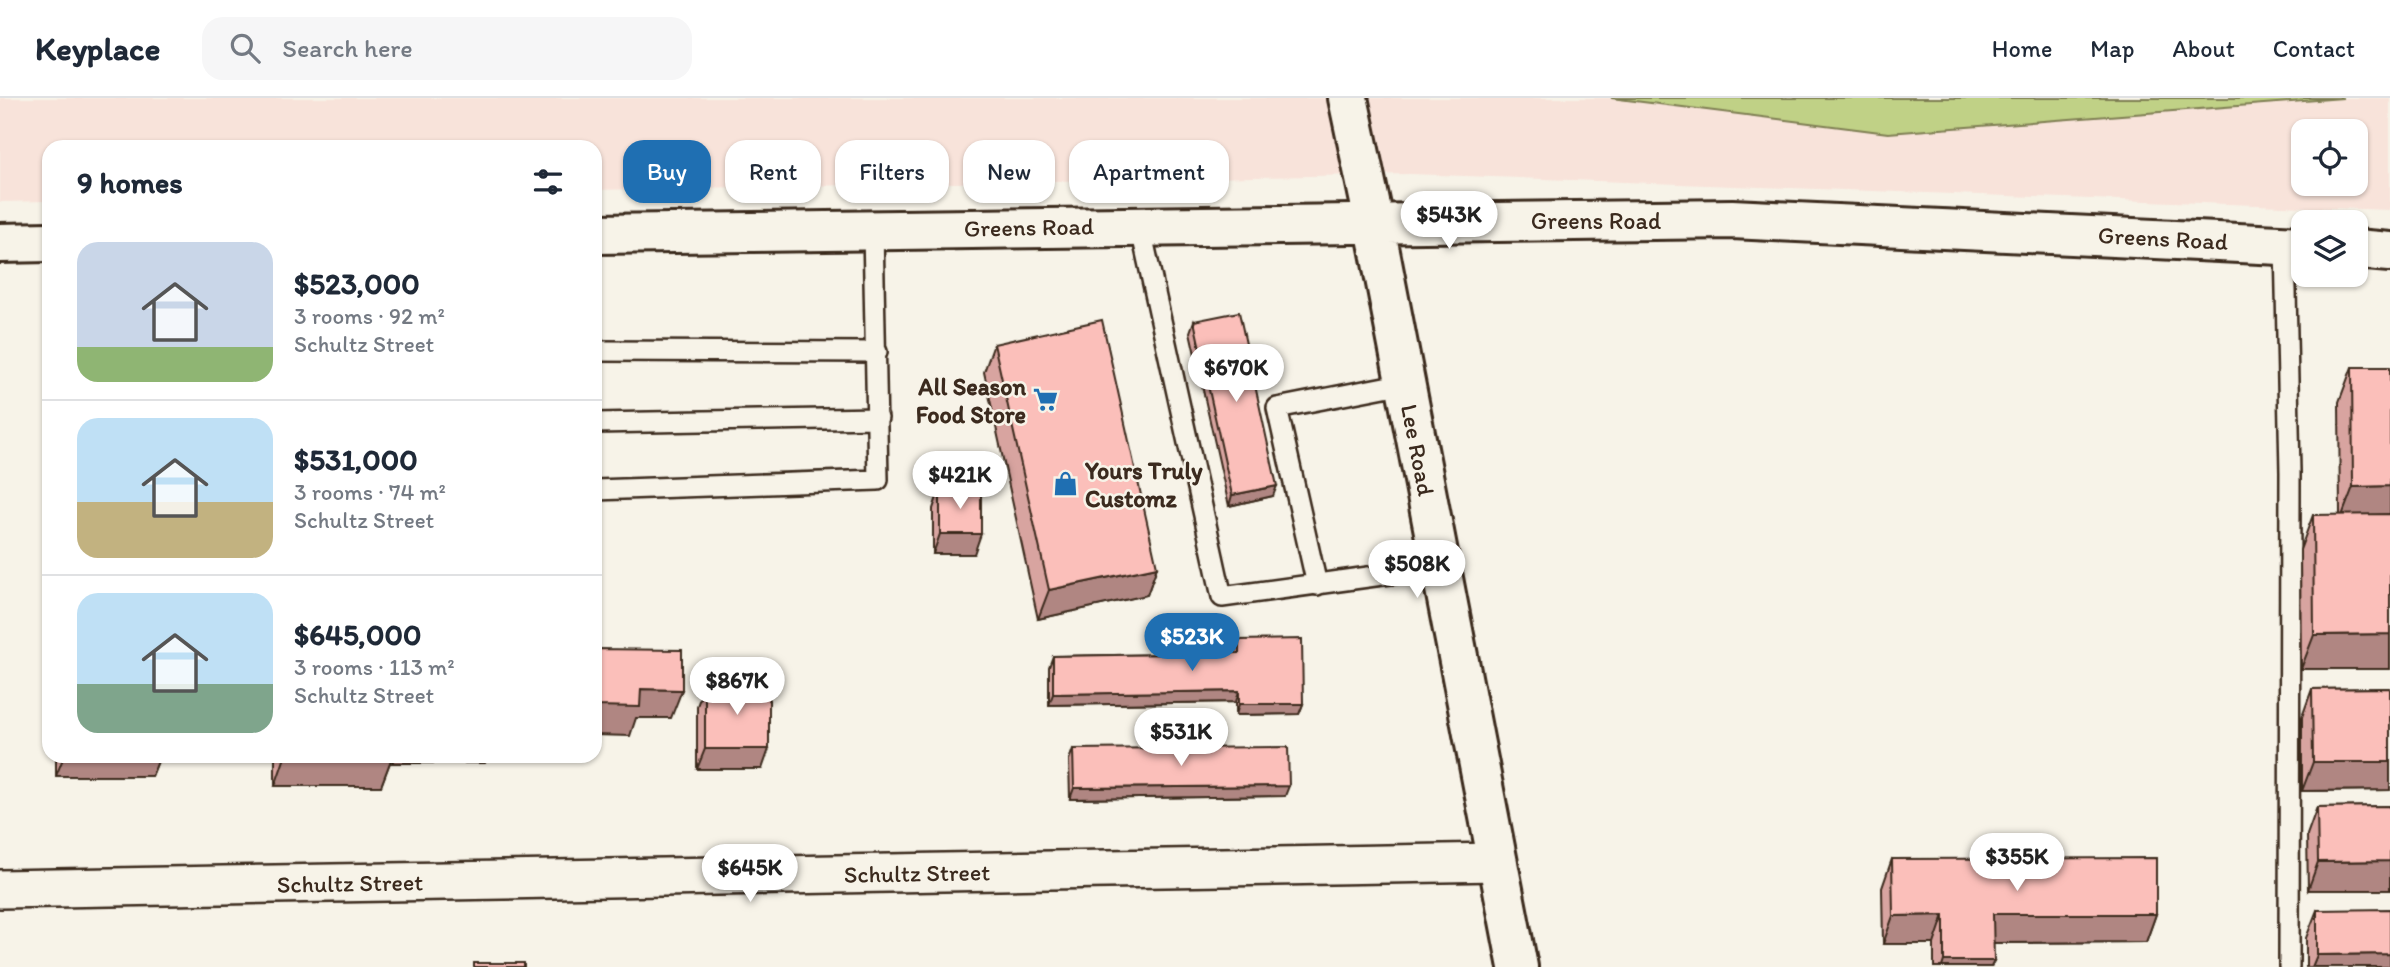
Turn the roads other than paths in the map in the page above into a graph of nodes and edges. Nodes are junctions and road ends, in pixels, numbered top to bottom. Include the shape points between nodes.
1 (1348, 98) edge
2 (1374, 221) junction
3 (1140, 226) junction
4 (873, 230) junction
5 (602, 234) edge
6 (42, 242) edge
7 (0, 243) edge
8 (2291, 246) edge
9 (2368, 250) edge
10 (2390, 252) edge
11 (2293, 287) edge
12 (602, 351) edge
13 (877, 352) junction
14 (1405, 383) junction
15 (878, 418) junction
16 (602, 423) edge
17 (602, 490) edge
18 (1441, 567) junction
19 (1317, 584) junction
20 (1498, 862) junction
21 (0, 890) edge
22 (1518, 967) edge
23 (2289, 967) edge

1 - 2 main road, Lee Road
2 - 3 main road, Greens Road
2 - 8 main road, Greens Road via 1732,219
2 - 14 main road, Lee Road
3 - 4 main road, Greens Road
3 - 19 lane via 1222,597
4 - 5 main road, Greens Road
4 - 13 lane
6 - 7 main road
9 - 10 main road
11 - 23 lane
12 - 13 lane
13 - 15 lane
14 - 18 main road, Lee Road
14 - 19 lane via 1277,408
15 - 16 lane
15 - 17 lane via 878,480
18 - 19 lane
18 - 20 main road, Lee Road
20 - 21 street, Schultz Street
20 - 22 main road, Lee Road

